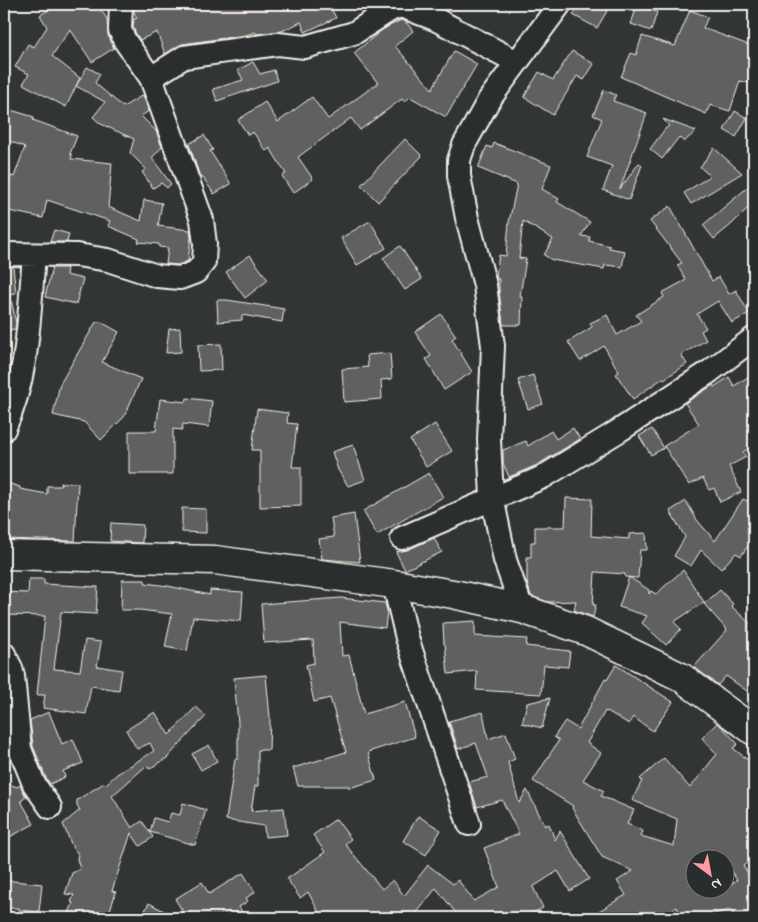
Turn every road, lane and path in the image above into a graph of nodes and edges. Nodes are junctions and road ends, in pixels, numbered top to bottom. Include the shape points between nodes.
1 (121, 4) edge
2 (560, 4) edge
3 (517, 62) junction
4 (151, 78) junction
5 (4, 254) edge
6 (34, 255) junction
7 (754, 338) edge
8 (4, 429) edge
9 (492, 497) junction
10 (402, 538) dead end
11 (4, 555) edge
12 (394, 584) junction
13 (522, 609) junction
14 (4, 654) edge
15 (754, 731) edge
16 (50, 807) dead end
17 (469, 824) dead end

1 - 4 street via 120,30
2 - 3 street
3 - 4 street via 435,19 401,6 354,33 305,47 278,44 184,57
3 - 9 street via 489,100 464,145 459,176 485,285 493,346
4 - 6 street via 202,220 204,262 196,272 180,278 157,276 108,260 77,255
5 - 6 street
6 - 8 street via 26,349 14,404
7 - 9 street via 709,372 620,430 543,476
9 - 10 street
9 - 13 street via 505,560
11 - 12 main road via 215,560
12 - 13 main road
12 - 17 street via 407,638
13 - 15 main road via 586,631 681,677
14 - 16 street via 12,668 20,749 34,784

